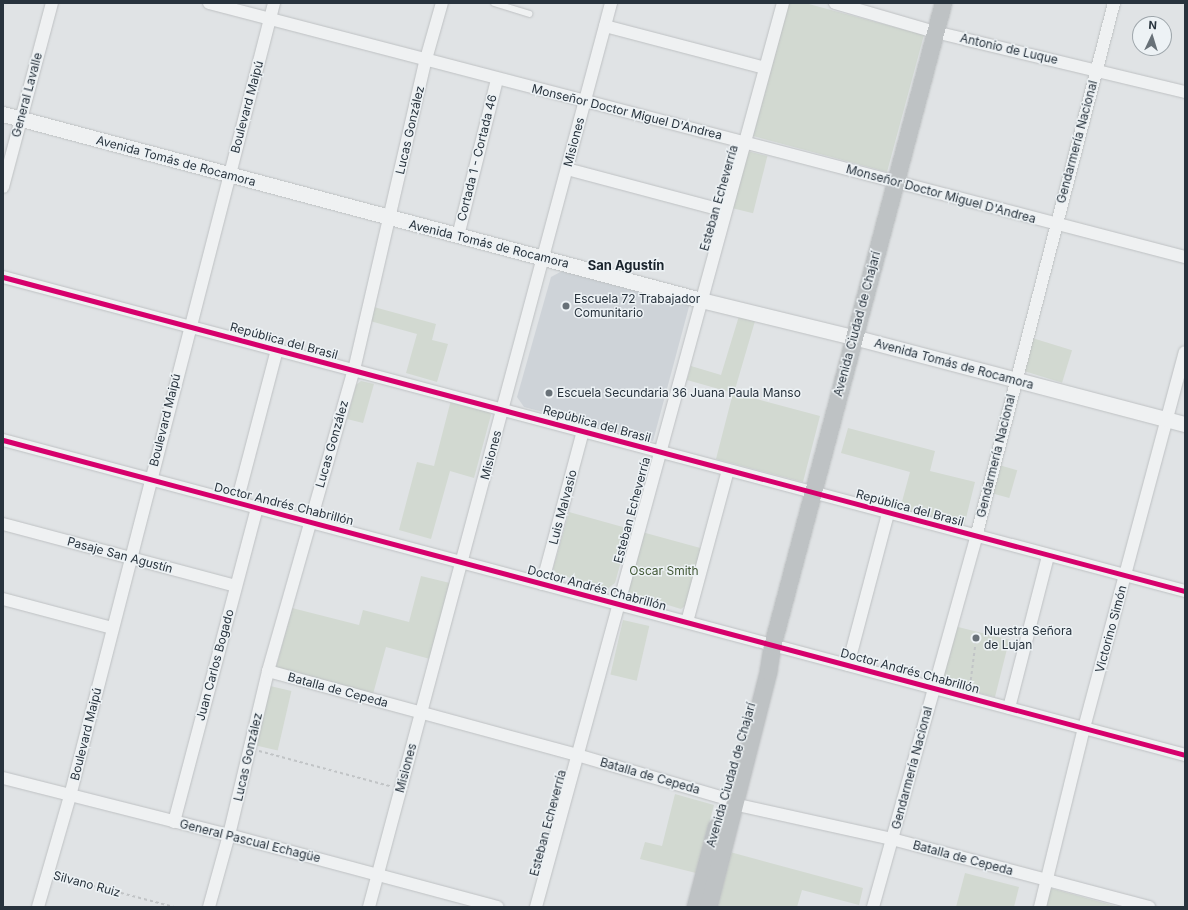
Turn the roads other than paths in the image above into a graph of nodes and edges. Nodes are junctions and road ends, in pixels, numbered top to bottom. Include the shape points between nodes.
1 (52, 3) edge
2 (209, 3) edge
3 (274, 3) edge
4 (442, 3) edge
5 (494, 3) edge
6 (611, 3) edge
7 (783, 3) edge
8 (834, 3) edge
9 (943, 3) edge
10 (1114, 3) edge
11 (529, 14) dead end
12 (269, 19) junction
13 (605, 26) junction
14 (935, 32) junction
15 (426, 59) junction
16 (765, 68) junction
17 (1096, 69) junction
18 (497, 79) junction
19 (1185, 92) edge
20 (585, 102) junction
21 (3, 114) edge
22 (21, 118) junction
23 (745, 142) junction
24 (567, 169) junction
25 (229, 175) junction
26 (895, 182) junction
27 (3, 187) edge
28 (725, 211) junction
29 (390, 219) junction
30 (1056, 224) junction
31 (458, 236) junction
32 (1185, 257) edge
33 (543, 258) junction
34 (3, 277) edge
35 (700, 300) junction
36 (189, 326) junction
37 (853, 337) junction
38 (277, 349) junction
39 (1185, 352) edge
40 (354, 370) junction
41 (1015, 380) junction
42 (503, 409) junction
43 (1167, 420) junction
44 (1185, 424) edge
45 (583, 431) junction
46 (3, 440) edge
47 (659, 451) junction
48 (728, 470) junction
49 (151, 479) junction
50 (813, 491) junction
51 (237, 502) junction
52 (257, 508) junction
53 (888, 514) junction
54 (310, 520) junction
55 (3, 524) edge
56 (976, 537) junction
57 (1048, 556) junction
58 (130, 558) junction
59 (462, 562) junction
60 (1125, 575) junction
61 (542, 584) junction
62 (236, 586) junction
63 (1185, 592) edge
64 (3, 599) edge
65 (617, 604) junction
66 (687, 622) junction
67 (112, 628) junction
68 (772, 646) junction
69 (848, 665) junction
70 (268, 671) junction
71 (934, 688) junction
72 (1009, 708) junction
73 (421, 713) junction
74 (1084, 728) junction
75 (577, 755) junction
76 (1185, 755) edge
77 (3, 778) edge
78 (70, 796) junction
79 (728, 801) junction
80 (174, 822) junction
81 (229, 835) junction
82 (892, 839) junction
83 (378, 875) junction
84 (1048, 880) junction
85 (464, 903) edge
86 (38, 907) edge
87 (209, 907) edge
88 (369, 907) edge
89 (497, 907) edge
90 (536, 907) edge
91 (695, 907) edge
92 (708, 907) edge
93 (873, 907) edge
94 (1040, 907) edge
95 (1149, 907) edge

1 - 22 street, General Lavalle
2 - 12 street, Monseñor Doctor Miguel D'Andrea
3 - 12 street, Boulevard Maipú
4 - 15 street, Lucas González
5 - 11 lane
6 - 13 street, Misiones
7 - 16 street, Esteban Echeverría
8 - 14 street, Antonio de Luque
9 - 14 main road, Avenida Ciudad de Chajarí
10 - 17 street, Gendarmería Nacional
12 - 15 street, Monseñor Doctor Miguel D'Andrea
12 - 25 street, Boulevard Maipú
13 - 16 street
13 - 20 street, Misiones
14 - 17 street, Antonio de Luque
14 - 26 main road, Avenida Ciudad de Chajarí
15 - 18 street, Monseñor Doctor Miguel D'Andrea
15 - 29 street, Lucas González
16 - 23 street, Esteban Echeverría
17 - 19 street, Antonio de Luque
17 - 30 street, Gendarmería Nacional
18 - 20 street, Monseñor Doctor Miguel D'Andrea
18 - 31 street, Cortada 1 - Cortada 46
20 - 23 street, Monseñor Doctor Miguel D'Andrea
20 - 24 street, Misiones
21 - 22 street, Avenida Tomás de Rocamora
22 - 25 street, Avenida Tomás de Rocamora
22 - 27 street, General Lavalle
23 - 26 street, Monseñor Doctor Miguel D'Andrea
23 - 28 street, Esteban Echeverría
24 - 28 street
24 - 33 street, Misiones
25 - 29 street, Avenida Tomás de Rocamora
25 - 36 street, Boulevard Maipú
26 - 30 street, Monseñor Doctor Miguel D'Andrea
26 - 37 main road, Avenida Ciudad de Chajarí
28 - 35 street, Esteban Echeverría
29 - 31 street, Avenida Tomás de Rocamora
29 - 40 street, Lucas González
30 - 32 street, Monseñor Doctor Miguel D'Andrea
30 - 41 street, Gendarmería Nacional
31 - 33 street, Avenida Tomás de Rocamora
33 - 35 street, Avenida Tomás de Rocamora
33 - 42 street, Misiones
34 - 36 street, República del Brasil
35 - 37 street, Avenida Tomás de Rocamora
35 - 47 street, Esteban Echeverría
36 - 38 street, República del Brasil
36 - 49 street, Boulevard Maipú
37 - 41 street, Avenida Tomás de Rocamora
37 - 50 main road, Avenida Ciudad de Chajarí
38 - 40 street, República del Brasil
38 - 51 street
39 - 43 street, Victorino Simón
40 - 42 street, República del Brasil
40 - 54 street, Lucas González
41 - 43 street, Avenida Tomás de Rocamora
41 - 56 street, Gendarmería Nacional
42 - 45 street, República del Brasil
42 - 59 street, Misiones
43 - 44 street, Avenida Tomás de Rocamora
43 - 60 street, Victorino Simón
45 - 47 street, República del Brasil
45 - 61 street, Luis Malvasio
46 - 49 street, Doctor Andrés Chabrillón
47 - 48 street, República del Brasil
47 - 65 street, Esteban Echeverría
48 - 50 street, República del Brasil
48 - 66 street
49 - 51 street, Doctor Andrés Chabrillón
49 - 58 street, Boulevard Maipú
50 - 53 street, República del Brasil
50 - 68 main road, Avenida Ciudad de Chajarí
51 - 52 street, Doctor Andrés Chabrillón
52 - 54 street, Doctor Andrés Chabrillón
52 - 62 street, Juan Carlos Bogado
53 - 56 street, República del Brasil
53 - 69 street
54 - 59 street, Doctor Andrés Chabrillón
54 - 70 street, Lucas González
55 - 58 street, Pasaje San Agustín
56 - 57 street, República del Brasil
56 - 71 street, Gendarmería Nacional
57 - 60 street, República del Brasil
57 - 72 street
58 - 62 street, Pasaje San Agustín
58 - 67 street, Boulevard Maipú
59 - 61 street, Doctor Andrés Chabrillón
59 - 73 street, Misiones
60 - 63 street, República del Brasil
60 - 74 street, Victorino Simón
61 - 65 street, Doctor Andrés Chabrillón
62 - 80 street, Juan Carlos Bogado
64 - 67 street
65 - 66 street, Doctor Andrés Chabrillón
65 - 75 street, Esteban Echeverría
66 - 68 street, Doctor Andrés Chabrillón
67 - 78 street, Boulevard Maipú
68 - 69 street, Doctor Andrés Chabrillón
68 - 79 main road, Avenida Ciudad de Chajarí via 768,670
69 - 71 street, Doctor Andrés Chabrillón
70 - 73 street, Batalla de Cepeda
70 - 81 street, Lucas González
71 - 72 street, Doctor Andrés Chabrillón
71 - 82 street, Gendarmería Nacional
72 - 74 street, Doctor Andrés Chabrillón
73 - 75 street, Batalla de Cepeda
73 - 83 street, Misiones
74 - 76 street, Doctor Andrés Chabrillón
74 - 84 street, Victorino Simón
75 - 79 street, Batalla de Cepeda
75 - 90 street, Esteban Echeverría
77 - 78 street, General Pascual Echagüe
78 - 80 street, General Pascual Echagüe
78 - 86 street, Boulevard Maipú
79 - 82 street, Batalla de Cepeda
79 - 91 main road, Avenida Ciudad de Chajarí
79 - 92 main road, Avenida Ciudad de Chajarí
80 - 81 street, General Pascual Echagüe
81 - 83 street, General Pascual Echagüe
81 - 87 street, Lucas González
82 - 84 street, Batalla de Cepeda
82 - 93 street, Gendarmería Nacional
83 - 85 street, General Pascual Echagüe
83 - 88 street, Misiones
84 - 94 street, Victorino Simón
84 - 95 street, Batalla de Cepeda
85 - 89 street, General Pascual Echagüe

